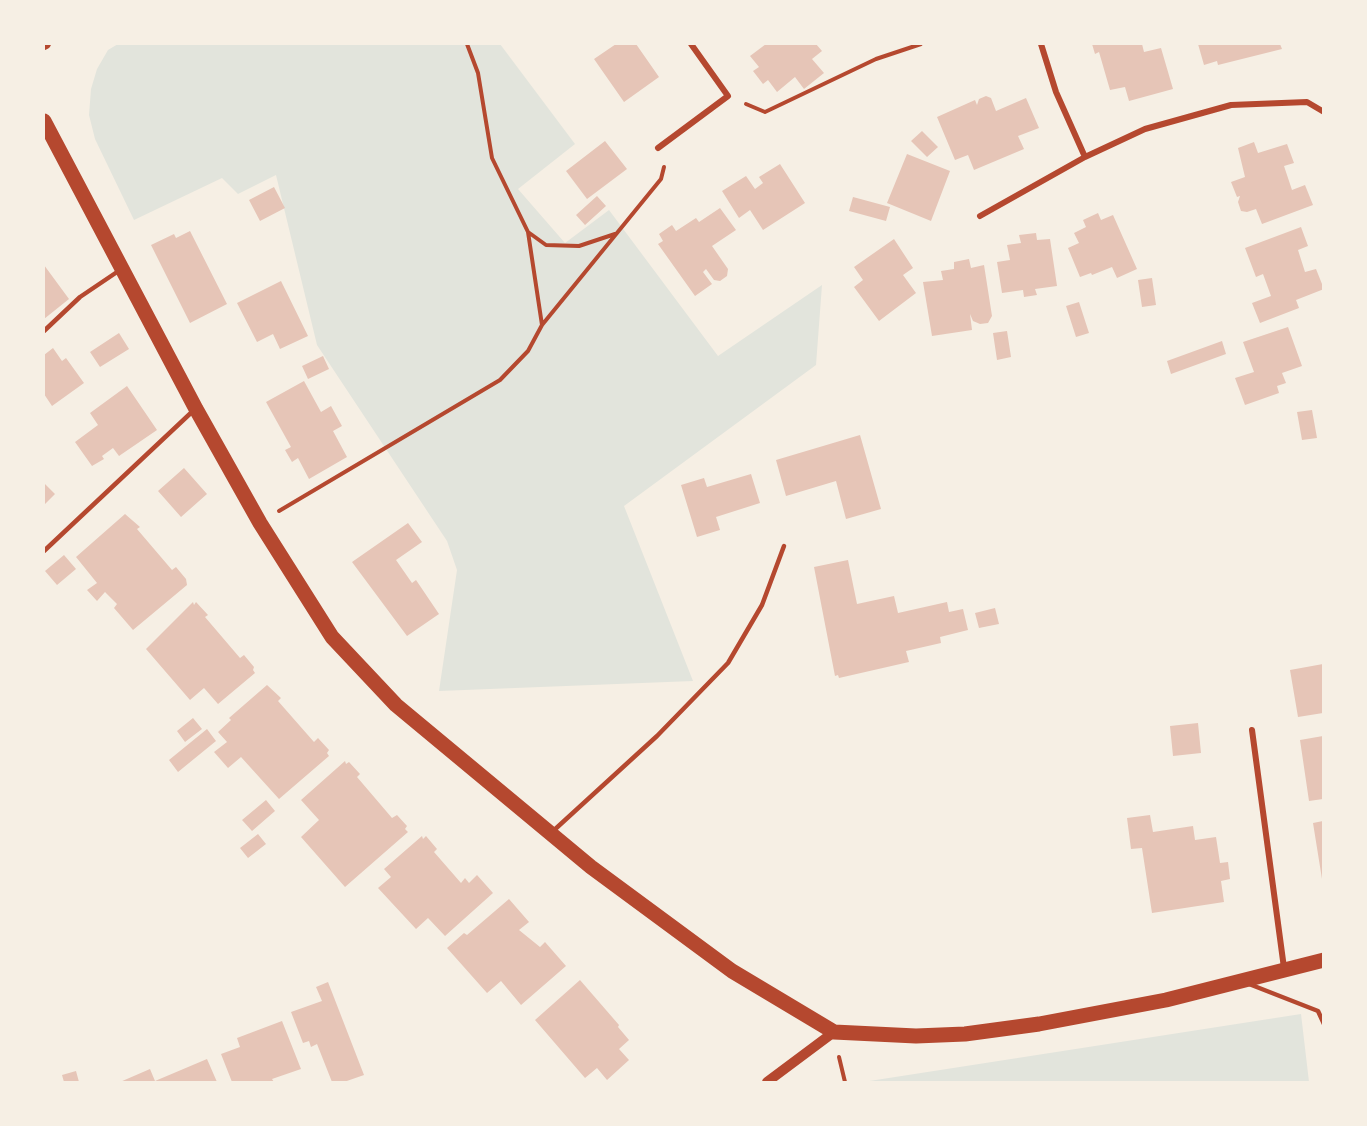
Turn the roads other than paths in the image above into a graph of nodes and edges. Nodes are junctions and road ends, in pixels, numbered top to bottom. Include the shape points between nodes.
1 (691, 44) edge
2 (1041, 44) edge
3 (1323, 112) edge
4 (44, 121) edge
5 (658, 147) dead end
6 (1085, 157) junction
7 (980, 216) dead end
8 (122, 269) junction
9 (44, 331) edge
10 (196, 409) junction
11 (784, 546) dead end
12 (44, 552) edge
13 (1252, 730) dead end
14 (550, 833) junction
15 (1323, 960) edge
16 (1284, 969) junction
17 (1241, 980) junction
18 (1321, 1011) edge
19 (1323, 1024) edge
20 (834, 1032) junction
21 (767, 1083) edge

1 - 5 street via 728,96
2 - 6 street via 1056,92
3 - 6 street via 1307,102 1231,105 1145,129
4 - 8 main road
6 - 7 street
8 - 9 lane via 80,297
8 - 10 main road
10 - 12 lane
10 - 14 main road via 332,637 396,705
11 - 14 lane via 762,605 728,663 657,736
13 - 16 street
14 - 20 main road via 732,971
15 - 16 main road
16 - 17 main road
17 - 18 lane
17 - 20 main road via 1166,1000 965,1034
18 - 19 lane
20 - 21 street

